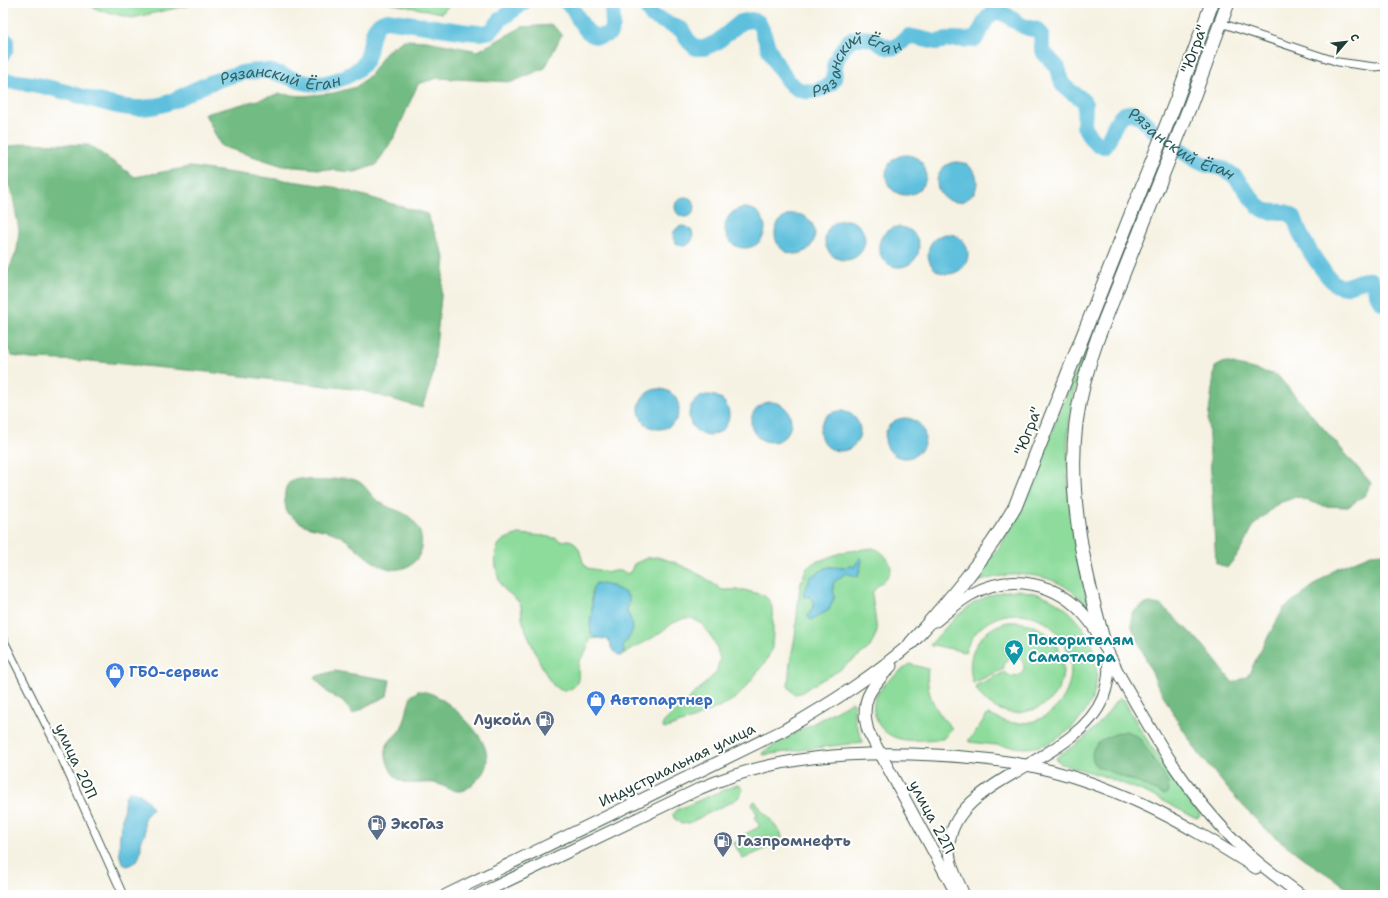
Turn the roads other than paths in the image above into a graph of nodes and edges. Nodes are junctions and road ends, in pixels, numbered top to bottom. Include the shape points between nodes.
1 (1212, 3) edge
2 (1228, 3) edge
3 (1221, 23) junction
4 (1385, 66) edge
5 (3, 639) edge
6 (911, 643) junction
7 (1105, 646) junction
8 (880, 753) junction
9 (1028, 765) junction
10 (124, 895) edge
11 (446, 895) edge
12 (478, 895) edge
13 (957, 895) edge
14 (964, 895) edge
15 (1301, 895) edge

1 - 6 highway, "Югра" via 1150,168 1015,507 982,559
2 - 3 highway, "Югра"
3 - 4 street via 1338,62
3 - 7 highway, "Югра" via 1095,344 1083,385 1076,424 1074,458 1076,510 1087,577
5 - 10 street, улица 20П via 54,741
6 - 7 main road via 968,596 986,588 1009,583 1032,584 1053,590 1071,602 1087,618
6 - 8 main road, улица 22П via 867,697 865,721
6 - 11 main road, Индустриальная улица via 842,696 784,730
7 - 9 main road, улица 22П via 1108,678 1095,712 1069,739
7 - 15 main road via 1157,740 1202,802 1223,828 1254,859
8 - 9 main road, Индустриальная улица via 957,756
8 - 12 main road, Индустриальная улица via 810,758 734,775 701,788
8 - 13 main road, улица 22П
9 - 14 main road, улица 22П via 977,797 956,823 951,834 950,858
9 - 15 main road, Индустриальная улица via 1080,780 1142,803

